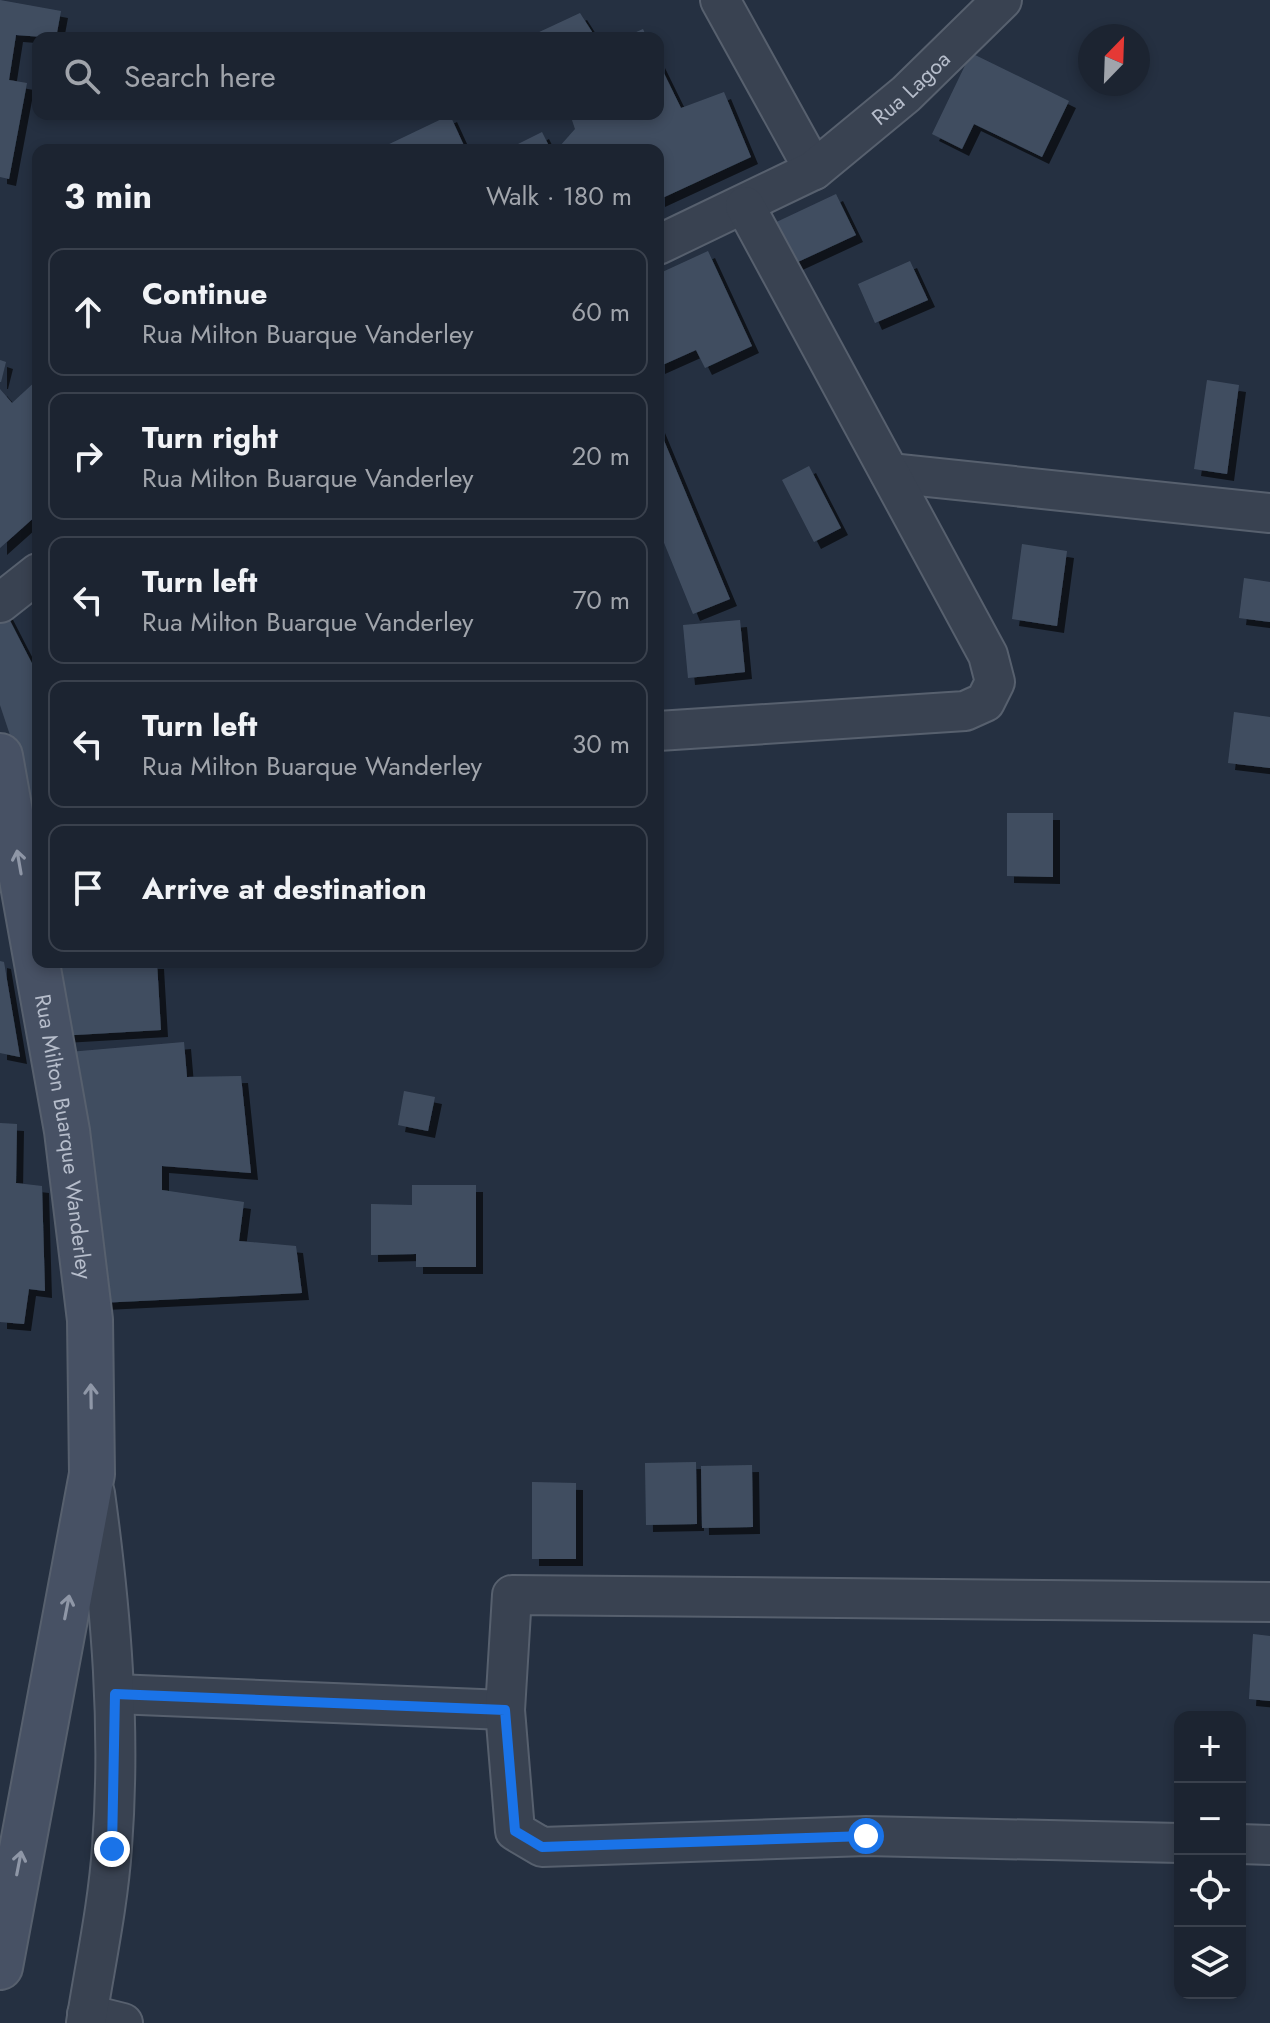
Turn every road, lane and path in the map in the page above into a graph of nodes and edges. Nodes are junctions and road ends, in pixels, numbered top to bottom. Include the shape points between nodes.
1 (720, 0) edge
2 (1002, 0) edge
3 (814, 170) junction
4 (745, 206) junction
5 (664, 242) edge
6 (890, 473) junction
7 (1270, 513) edge
8 (32, 578) edge
9 (0, 603) edge
10 (664, 731) edge
11 (0, 756) edge
12 (32, 935) edge
13 (38, 968) edge
14 (92, 1474) junction
15 (1270, 1602) edge
16 (115, 1694) junction
17 (505, 1710) junction
18 (1174, 1843) edge
19 (1246, 1844) edge
20 (1270, 1845) edge
21 (0, 1967) edge
22 (86, 2019) edge
23 (123, 2023) edge

1 - 3 street
2 - 3 street, Rua Lagoa via 906,94
3 - 4 street, Rua Lagoa
4 - 5 street, Rua Lagoa
4 - 6 street
6 - 7 street
6 - 10 street via 988,655 995,682 985,702 965,711
8 - 9 street
12 -> 11 street, Rua Milton Buarque Wanderley
14 -> 13 street, Rua Milton Buarque Wanderley via 90,1320 67,1131
14 - 16 street, Rua Milton Buarque Wanderley via 110,1601
21 -> 14 street, Rua Milton Buarque Wanderley
15 - 17 street via 512,1595
16 - 17 street
16 - 22 street, Rua Milton Buarque Wanderley via 112,1849
17 - 18 street via 515,1831 542,1847 866,1836
19 - 20 street
22 - 23 street

